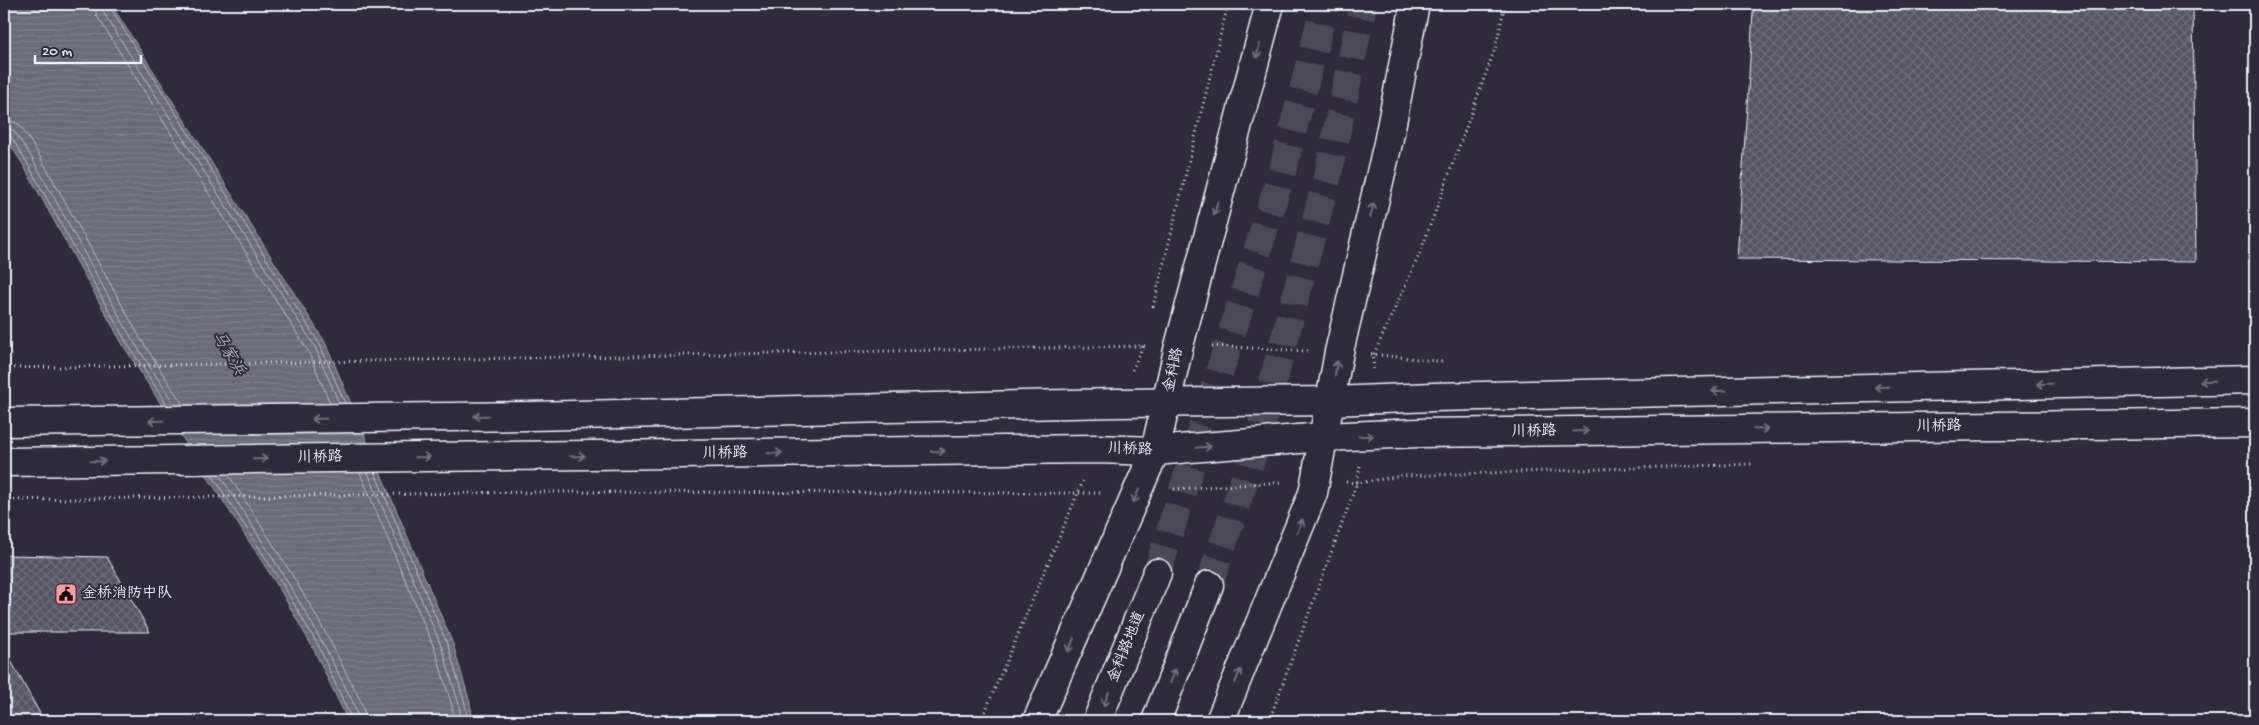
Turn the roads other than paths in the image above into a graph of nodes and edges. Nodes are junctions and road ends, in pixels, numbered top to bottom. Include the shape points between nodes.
1 (1270, 4) edge
2 (1415, 4) edge
3 (2255, 380) edge
4 (1331, 401) junction
5 (1167, 404) junction
6 (4, 422) edge
7 (2255, 423) edge
8 (1323, 437) junction
9 (1156, 451) junction
10 (4, 462) edge
11 (1157, 573) tunnel mouth
12 (1209, 585) tunnel mouth
13 (1038, 721) edge
14 (1097, 721) edge
15 (1156, 721) edge
16 (1220, 721) edge

1 -> 5 street, 金科路 via 1179,346
4 -> 2 street
3 -> 4 street
4 - 5 street
4 - 8 street
5 -> 6 street
5 - 9 street, 金科路
8 -> 7 street, 川桥路
9 -> 8 street, 川桥路
16 -> 8 street via 1313,493
10 -> 9 street, 川桥路 via 1096,449
9 -> 13 street, 金科路
11 -> 14 street, 金科路地道
15 -> 12 street

